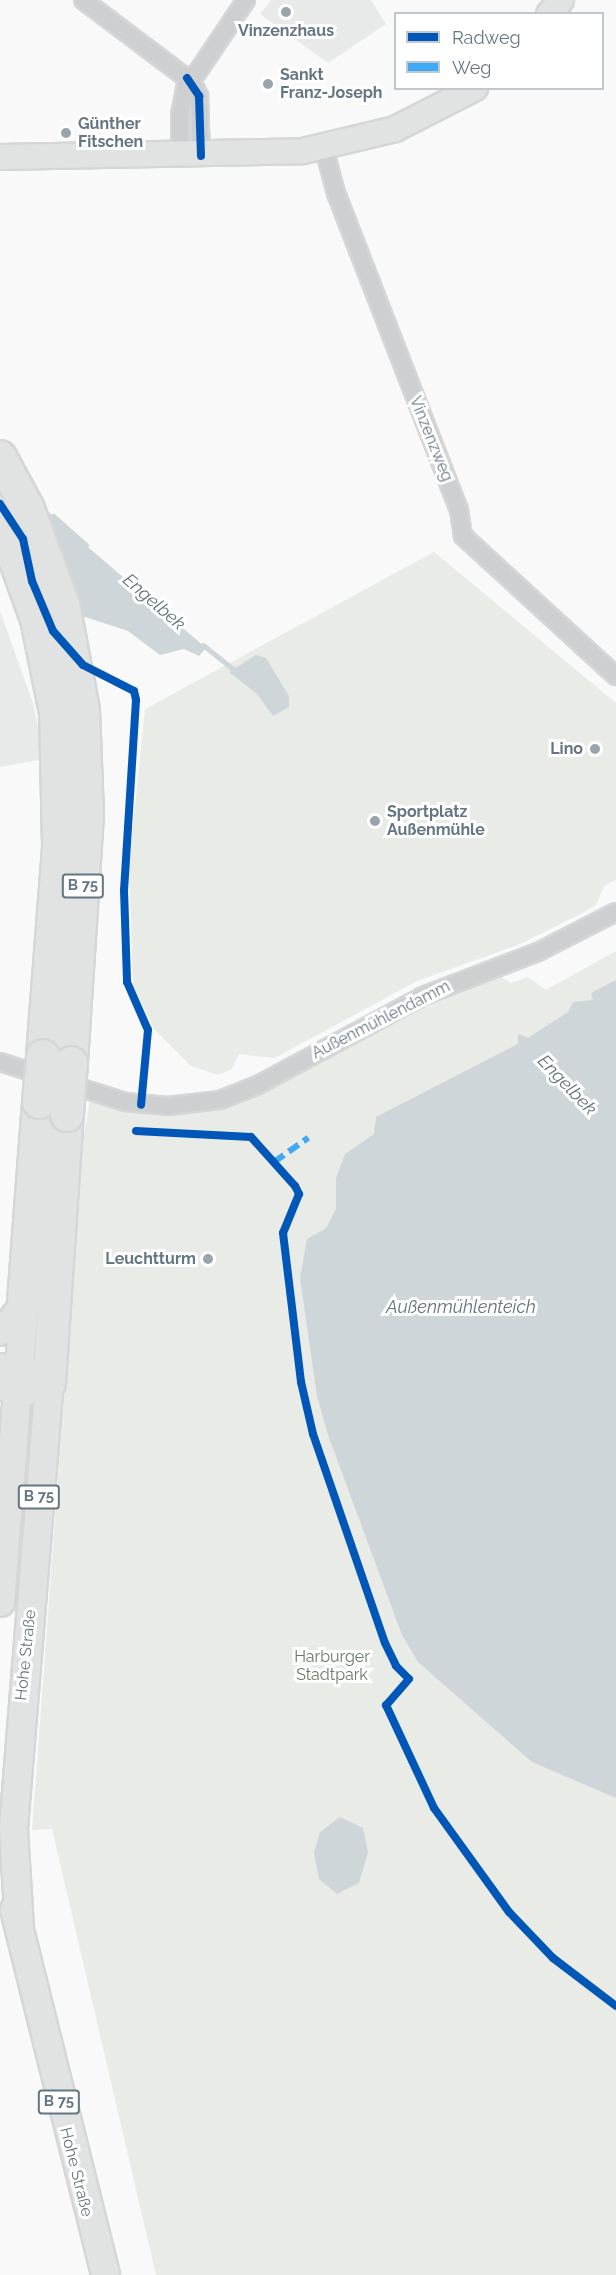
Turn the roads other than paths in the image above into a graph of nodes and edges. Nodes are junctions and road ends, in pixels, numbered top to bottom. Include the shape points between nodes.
1 (83, 0) edge
2 (246, 0) edge
3 (561, 0) edge
4 (551, 12) edge
5 (187, 78) junction
6 (471, 90) edge
7 (324, 148) junction
8 (190, 156) junction
9 (0, 157) edge
10 (62, 159) junction
11 (0, 170) edge
12 (0, 457) edge
13 (0, 517) edge
14 (616, 676) edge
15 (70, 711) junction
16 (616, 912) edge
17 (57, 1060) junction
18 (0, 1062) edge
19 (24, 1302) junction
20 (0, 1333) edge
21 (9, 1379) edge
22 (49, 1383) junction
23 (0, 1602) edge
24 (0, 1859) edge
25 (19, 1927) junction
26 (105, 2275) edge

1 - 5 street
2 - 5 street via 200,69
3 - 4 main road
5 - 8 street via 199,96
6 - 7 main road via 394,129
7 - 8 main road
7 - 14 street, Vinzenzweg via 336,193 459,510 463,536
8 - 10 main road
9 - 10 main road
10 - 11 main road
12 - 15 highway, B 75 via 28,509 63,604
13 - 15 highway, B 75
15 - 17 highway, B 75 via 59,848
16 - 18 street, Außenmühlendamm via 540,951 423,996 237,1094 200,1104 141,1105 91,1094
17 - 19 highway, B 75, bridge via 39,1102
17 - 22 highway, B 75, bridge via 67,1115
19 - 20 main road
19 - 21 main road, B 75
21 - 22 main road via 33,1392
21 - 23 main road, Hohe Straße / B 75
22 - 25 main road, Hohe Straße / B 75 via 15,1795
24 - 25 main road, Hohe Straße / B 75
25 - 26 main road, Hohe Straße / B 75

